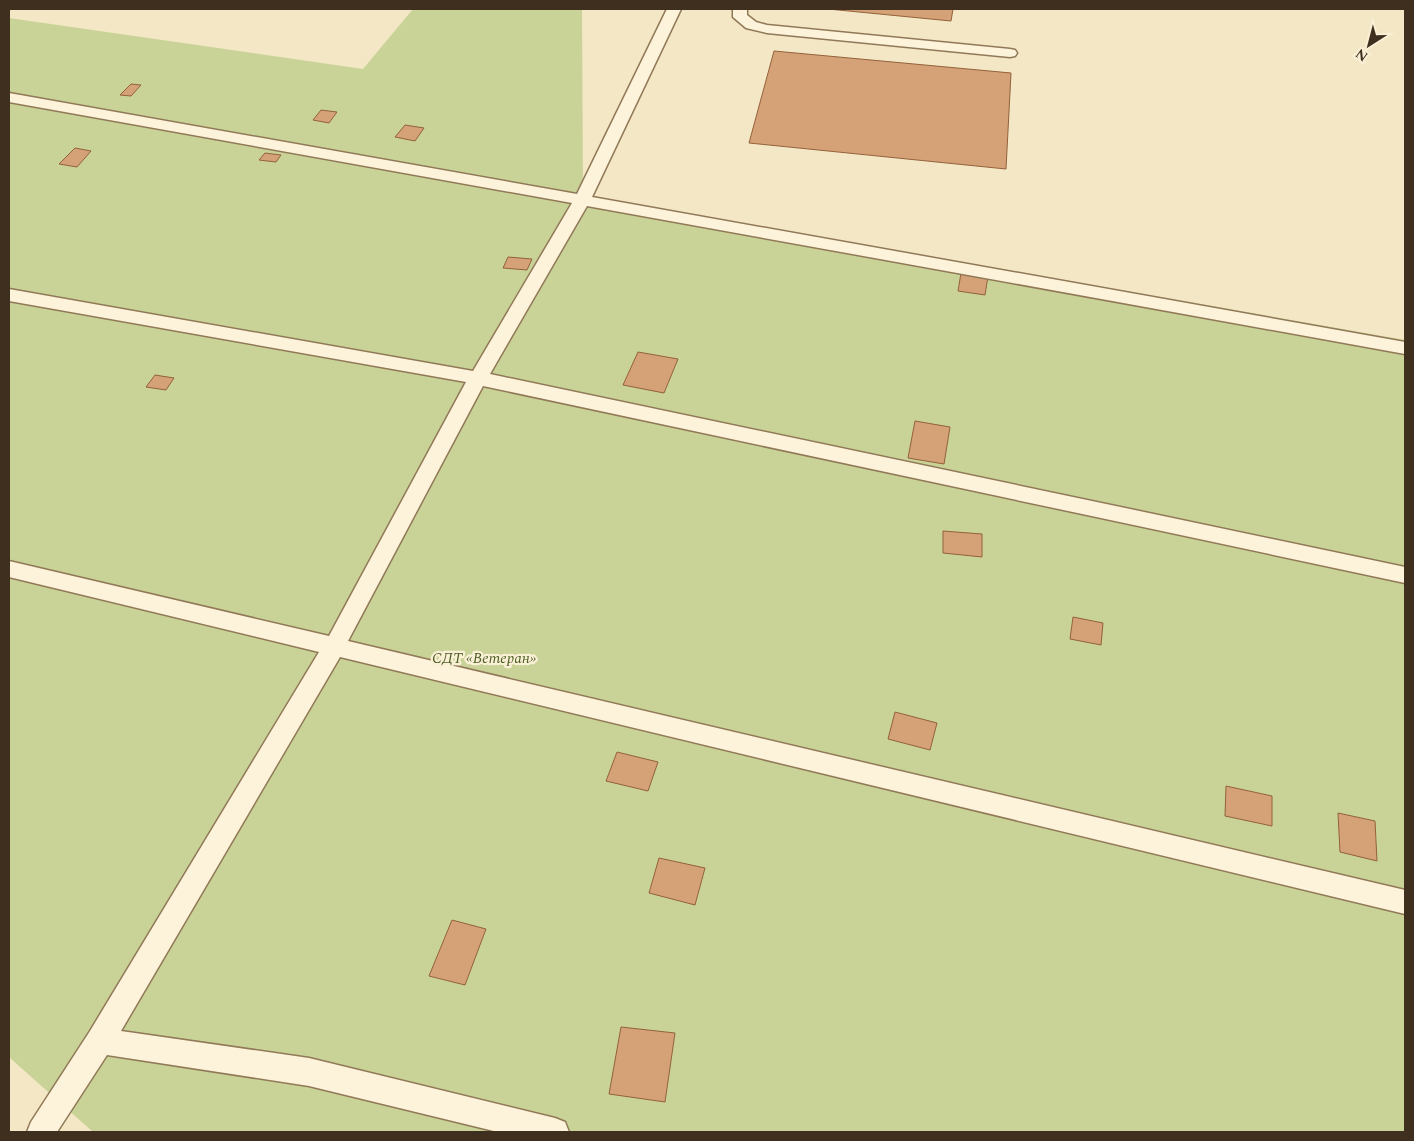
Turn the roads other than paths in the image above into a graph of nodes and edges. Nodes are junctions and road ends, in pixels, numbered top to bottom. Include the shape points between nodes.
1 (674, 9) edge
2 (740, 9) edge
3 (1010, 53) dead end
4 (9, 97) edge
5 (582, 200) junction
6 (9, 295) edge
7 (1405, 348) edge
8 (478, 378) junction
9 (9, 569) edge
10 (1405, 575) edge
11 (334, 646) junction
12 (1405, 902) edge
13 (100, 1041) junction
14 (41, 1132) edge
15 (554, 1132) edge

1 - 5 lane
2 - 3 lane via 740,17 751,25 767,29
4 - 5 lane
5 - 7 lane
5 - 8 lane
6 - 8 lane
8 - 10 lane
8 - 11 lane
9 - 11 lane
11 - 12 lane
11 - 13 lane
13 - 14 lane
13 - 15 lane via 309,1072

